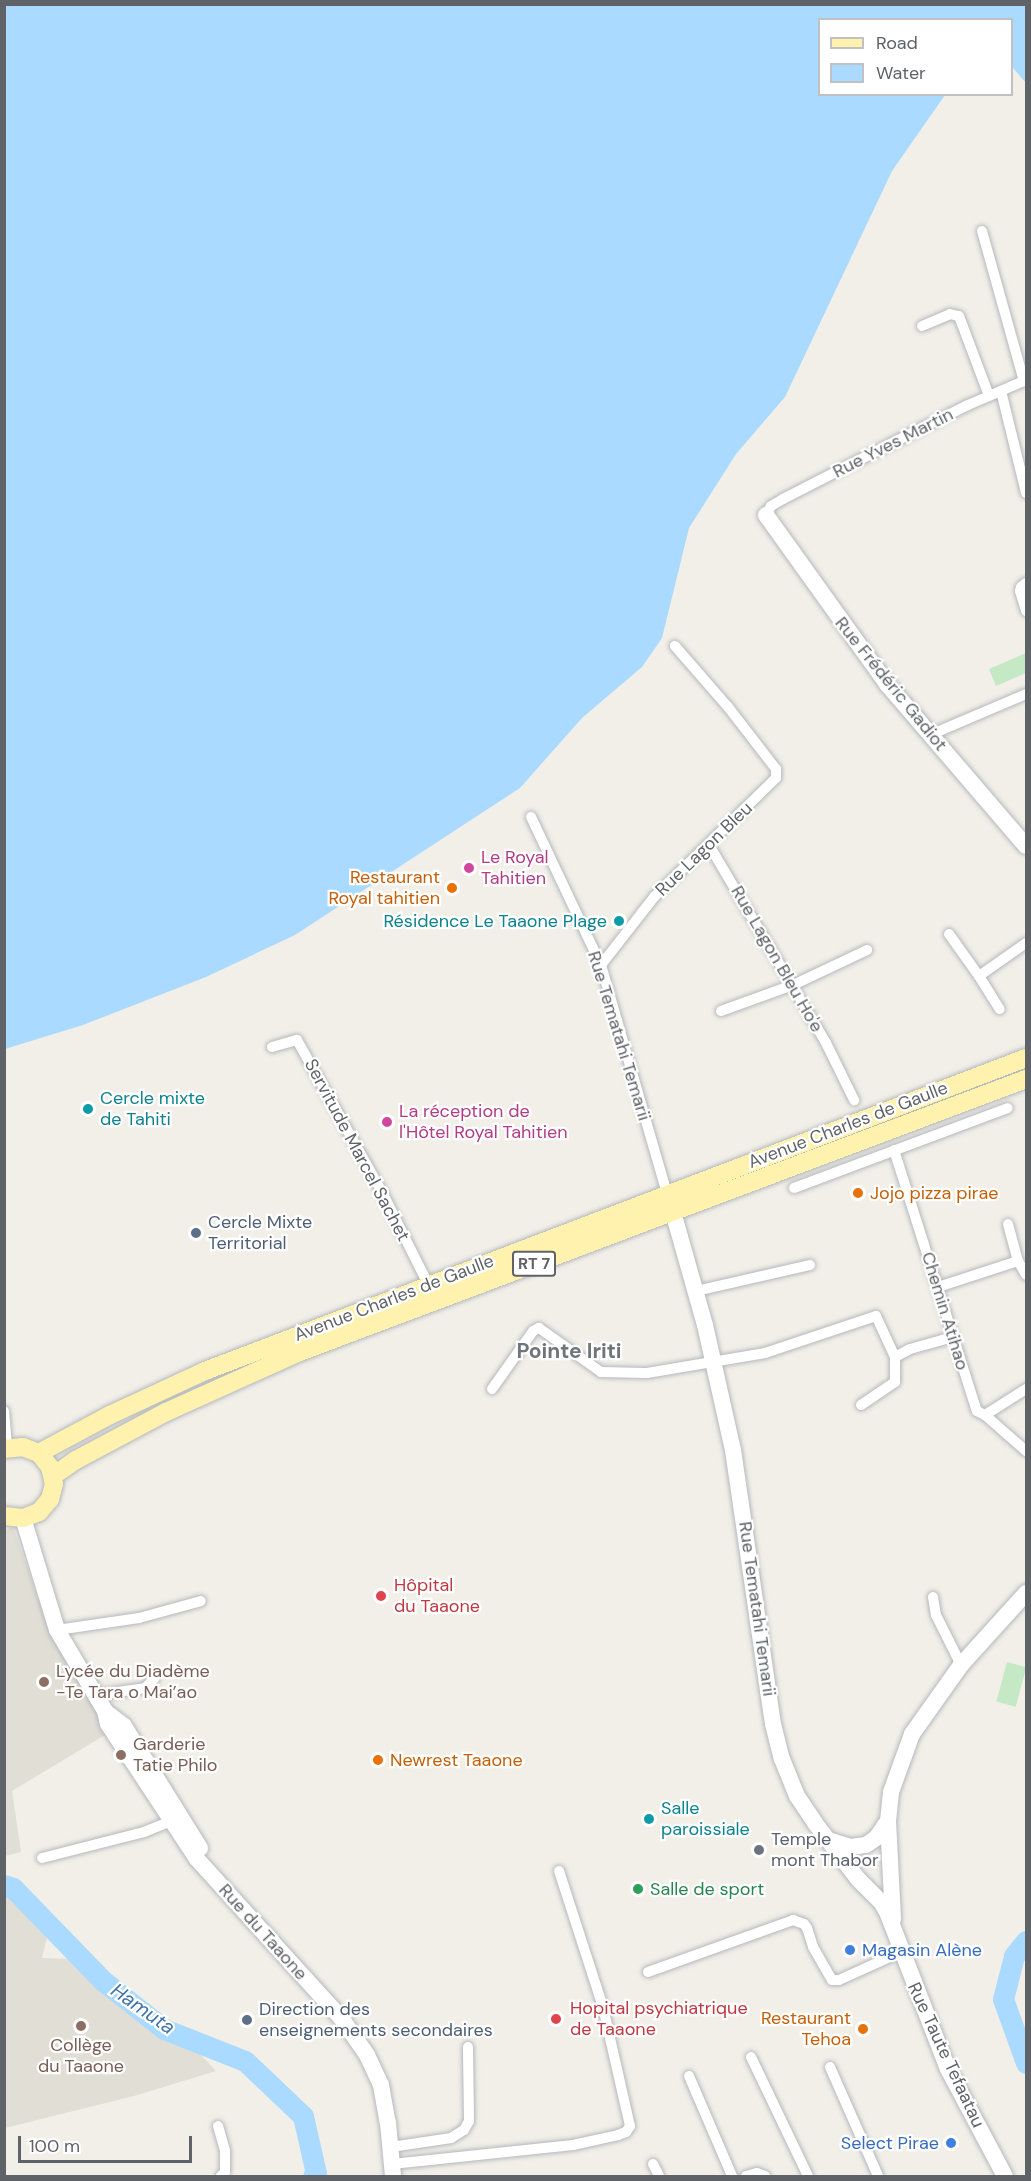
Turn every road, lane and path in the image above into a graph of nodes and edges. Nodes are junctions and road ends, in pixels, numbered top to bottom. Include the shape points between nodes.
1 (981, 231) dead end
2 (922, 326) dead end
3 (1025, 381) edge
4 (1002, 391) junction
5 (989, 396) junction
6 (1026, 493) edge
7 (766, 514) joint
8 (1026, 583) edge
9 (1026, 611) edge
10 (675, 646) dead end
11 (1026, 694) edge
12 (930, 735) junction
13 (531, 817) dead end
14 (1025, 842) edge
15 (709, 844) junction
16 (949, 934) dead end
17 (1026, 943) edge
18 (867, 950) dead end
19 (601, 965) junction
20 (979, 976) junction
21 (793, 985) junction
22 (1000, 1009) dead end
23 (721, 1011) dead end
24 (272, 1047) dead end
25 (1026, 1058) edge
26 (1026, 1079) edge
27 (854, 1100) dead end
28 (1008, 1108) dead end
29 (894, 1150) junction
30 (794, 1188) dead end
31 (667, 1193) junction
32 (672, 1212) junction
33 (1008, 1224) dead end
34 (1018, 1262) junction
35 (810, 1265) dead end
36 (1026, 1275) edge
37 (428, 1284) junction
38 (938, 1287) junction
39 (696, 1291) junction
40 (953, 1337) junction
41 (895, 1357) junction
42 (715, 1364) junction
43 (492, 1389) dead end
44 (1026, 1389) edge
45 (861, 1405) dead end
46 (4, 1411) edge
47 (985, 1415) junction
48 (6, 1448) edge
49 (1026, 1451) edge
50 (39, 1453) junction
51 (53, 1476) junction
52 (14, 1517) edge
53 (1026, 1593) edge
54 (933, 1597) dead end
55 (201, 1601) dead end
56 (57, 1630) junction
57 (961, 1665) junction
58 (154, 1679) dead end
59 (96, 1695) junction
60 (177, 1819) junction
61 (888, 1821) junction
62 (831, 1841) junction
63 (42, 1858) dead end
64 (559, 1871) dead end
65 (881, 1902) junction
66 (893, 1932) junction
67 (901, 1952) junction
68 (648, 1972) dead end
69 (468, 2047) dead end
70 (751, 2057) dead end
71 (830, 2067) dead end
72 (689, 2076) dead end
73 (218, 2126) dead end
74 (392, 2162) edge
75 (653, 2164) dead end
76 (221, 2176) edge
77 (659, 2176) edge
78 (732, 2176) edge
79 (746, 2176) edge
80 (765, 2176) edge
81 (808, 2176) edge
82 (878, 2176) edge
83 (1005, 2176) edge

1 - 3 street
2 - 5 street via 950,314 959,316
3 - 4 street, Rue Yves Martin
4 - 5 street, Rue Yves Martin
4 - 6 street
5 - 7 street, Rue Yves Martin via 783,499
7 - 12 main road, Rue Frédéric Gadiot via 836,616
8 - 9 street via 1020,591
10 - 15 street, Rue Lagon Bleu via 776,770 776,778
11 - 12 street
12 - 14 main road, Rue Frédéric Gadiot
13 - 19 street, Rue Tematahi Temarii
15 - 19 street, Rue Lagon Bleu via 655,896
15 - 21 street, Rue Lagon Bleu Ho'e
16 - 20 street
17 - 20 street
18 - 21 street
19 - 31 street, Rue Tematahi Temarii
20 - 22 street
21 - 23 street
21 - 27 street, Rue Lagon Bleu Ho'e
24 - 37 street, Servitude Marcel Sachet via 297,1040
25 - 31 main road, Avenue Charles de Gaulle / RT 7
26 - 32 main road, Avenue Charles de Gaulle / RT 7
28 - 29 street
29 - 30 street
29 - 38 street, Chemin Atihao
31 - 37 main road, Avenue Charles de Gaulle / RT 7
32 - 39 main road, Rue Tematahi Temarii
32 - 51 main road, Avenue Charles de Gaulle / RT 7 via 262,1368 165,1412
33 - 34 street
34 - 36 street
34 - 38 street
35 - 39 street
37 - 50 main road, Avenue Charles de Gaulle / RT 7 via 205,1371
38 - 40 street, Chemin Atihao
39 - 42 main road, Rue Tematahi Temarii
40 - 41 street
40 - 47 street, Chemin Atihao via 977,1411
41 - 42 street via 876,1316 765,1353
41 - 45 street via 895,1382
42 - 43 street via 647,1373 600,1372 539,1328
42 - 62 main road, Rue Tematahi Temarii via 743,1505 777,1742 797,1796
44 - 47 street
46 - 48 street
47 - 49 street, Chemin Atihao
48 - 50 main road via 23,1447
50 - 51 main road
51 - 52 main road via 48,1503 35,1514
52 - 56 main road, Rue du Taaone
53 - 57 main road
54 - 57 street via 936,1615
55 - 56 street via 139,1618
56 - 59 main road, Rue du Taaone
57 - 61 main road via 912,1734 891,1792
58 - 59 street via 145,1688
59 - 60 main road, Rue du Taaone via 108,1724
60 - 63 street via 144,1832
60 - 74 main road, Rue du Taaone via 197,1859 342,2019 367,2055 381,2085
61 - 62 main road via 866,1845 851,1847
61 - 65 main road via 879,1853
61 - 66 main road
62 - 65 main road, Rue Tematahi Temarii via 858,1879
64 - 74 street via 603,2007 630,2126 618,2135 573,2145
65 - 66 main road, Rue Tematahi Temarii
66 - 67 main road, Rue Taute Tefaatau
67 - 68 street via 832,1980 807,1928 793,1920
67 - 83 main road, Rue Taute Tefaatau via 948,2069
69 - 74 street via 469,2121 464,2130
70 - 81 street
71 - 82 street
72 - 78 street
73 - 76 street via 225,2151 225,2172
75 - 77 street
79 - 80 street

